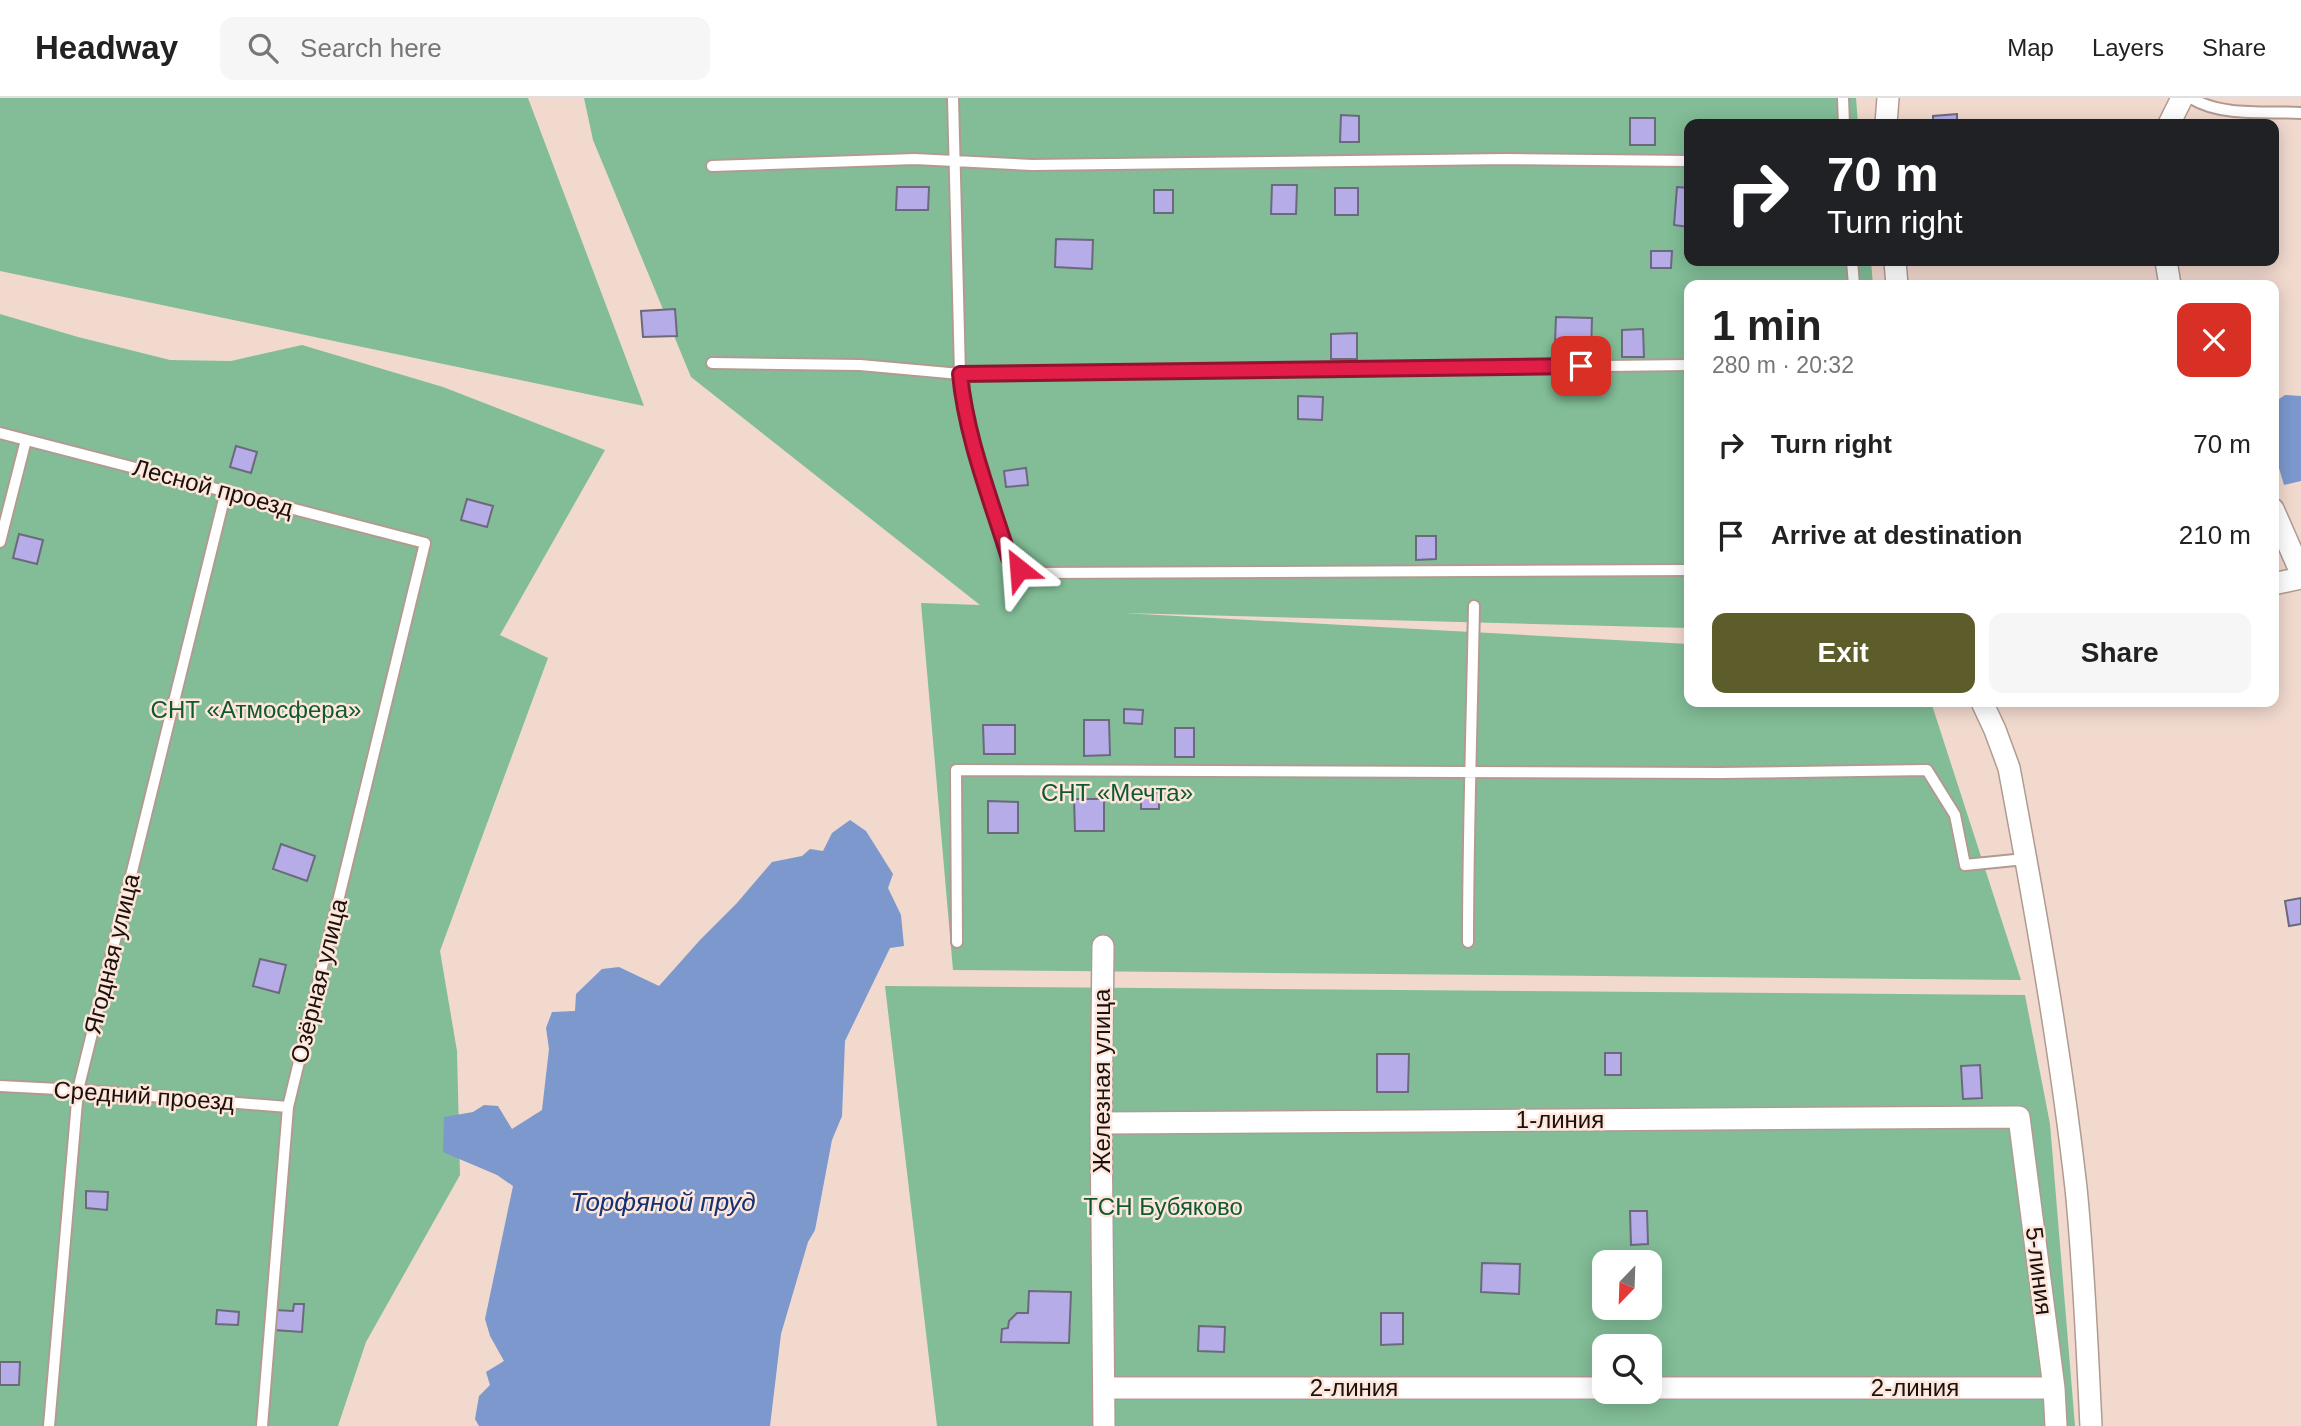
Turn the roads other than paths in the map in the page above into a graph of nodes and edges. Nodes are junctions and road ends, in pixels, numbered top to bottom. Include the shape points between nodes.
1 (953, 98) edge
2 (1843, 98) edge
3 (1888, 98) edge
4 (2182, 98) edge
5 (2190, 98) edge
6 (2301, 113) edge
7 (1844, 119) edge
8 (1886, 119) edge
9 (2172, 119) edge
10 (1684, 161) edge
11 (955, 162) junction
12 (712, 166) dead end
13 (712, 363) dead end
14 (1684, 365) edge
15 (960, 374) junction
16 (0, 433) edge
17 (26, 440) junction
18 (226, 491) junction
19 (2279, 523) edge
20 (0, 542) edge
21 (425, 543) joint
22 (1684, 570) edge
23 (2301, 575) edge
24 (2279, 582) edge
25 (1474, 606) dead end
26 (1984, 707) edge
27 (1471, 771) junction
28 (2025, 859) junction
29 (957, 942) dead end
30 (1468, 942) dead end
31 (1103, 946) dead end
32 (0, 1086) edge
33 (78, 1090) junction
34 (288, 1107) junction
35 (2019, 1117) joint
36 (1101, 1123) junction
37 (1104, 1388) junction
38 (1592, 1388) edge
39 (1662, 1388) edge
40 (2054, 1388) junction
41 (49, 1426) edge
42 (262, 1426) edge
43 (1104, 1426) edge
44 (2056, 1426) edge
45 (2091, 1426) edge

1 - 11 lane
2 - 7 lane
3 - 8 street
4 - 9 street
5 - 6 lane via 2226,110
10 - 11 lane
11 - 12 lane via 915,159
11 - 15 lane
13 - 15 lane via 860,365
14 - 15 lane
15 - 22 lane via 963,409 1009,558 1019,569 1035,573
16 - 17 lane, Лесной проезд
17 - 18 lane, Лесной проезд
17 - 20 lane
18 - 21 lane, Лесной проезд
18 - 33 lane, Ягодная улица
19 - 23 street
21 - 34 lane, Озёрная улица
23 - 24 street
25 - 27 lane
26 - 28 street via 2009,768
27 - 28 lane via 1927,770 1955,815 1965,865
27 - 29 lane via 956,770
27 - 30 lane
28 - 45 street via 2075,1186
31 - 36 street, Железная улица
32 - 33 lane, Средний проезд
33 - 34 lane, Средний проезд
33 - 41 lane, Ягодная улица
34 - 42 lane, Озёрная улица
35 - 36 street, 1-линия
35 - 40 street, 5-линия
36 - 37 street, Железная улица
37 - 38 street, 2-линия
37 - 43 street, Железная улица
39 - 40 street, 2-линия
40 - 44 street, 5-линия

